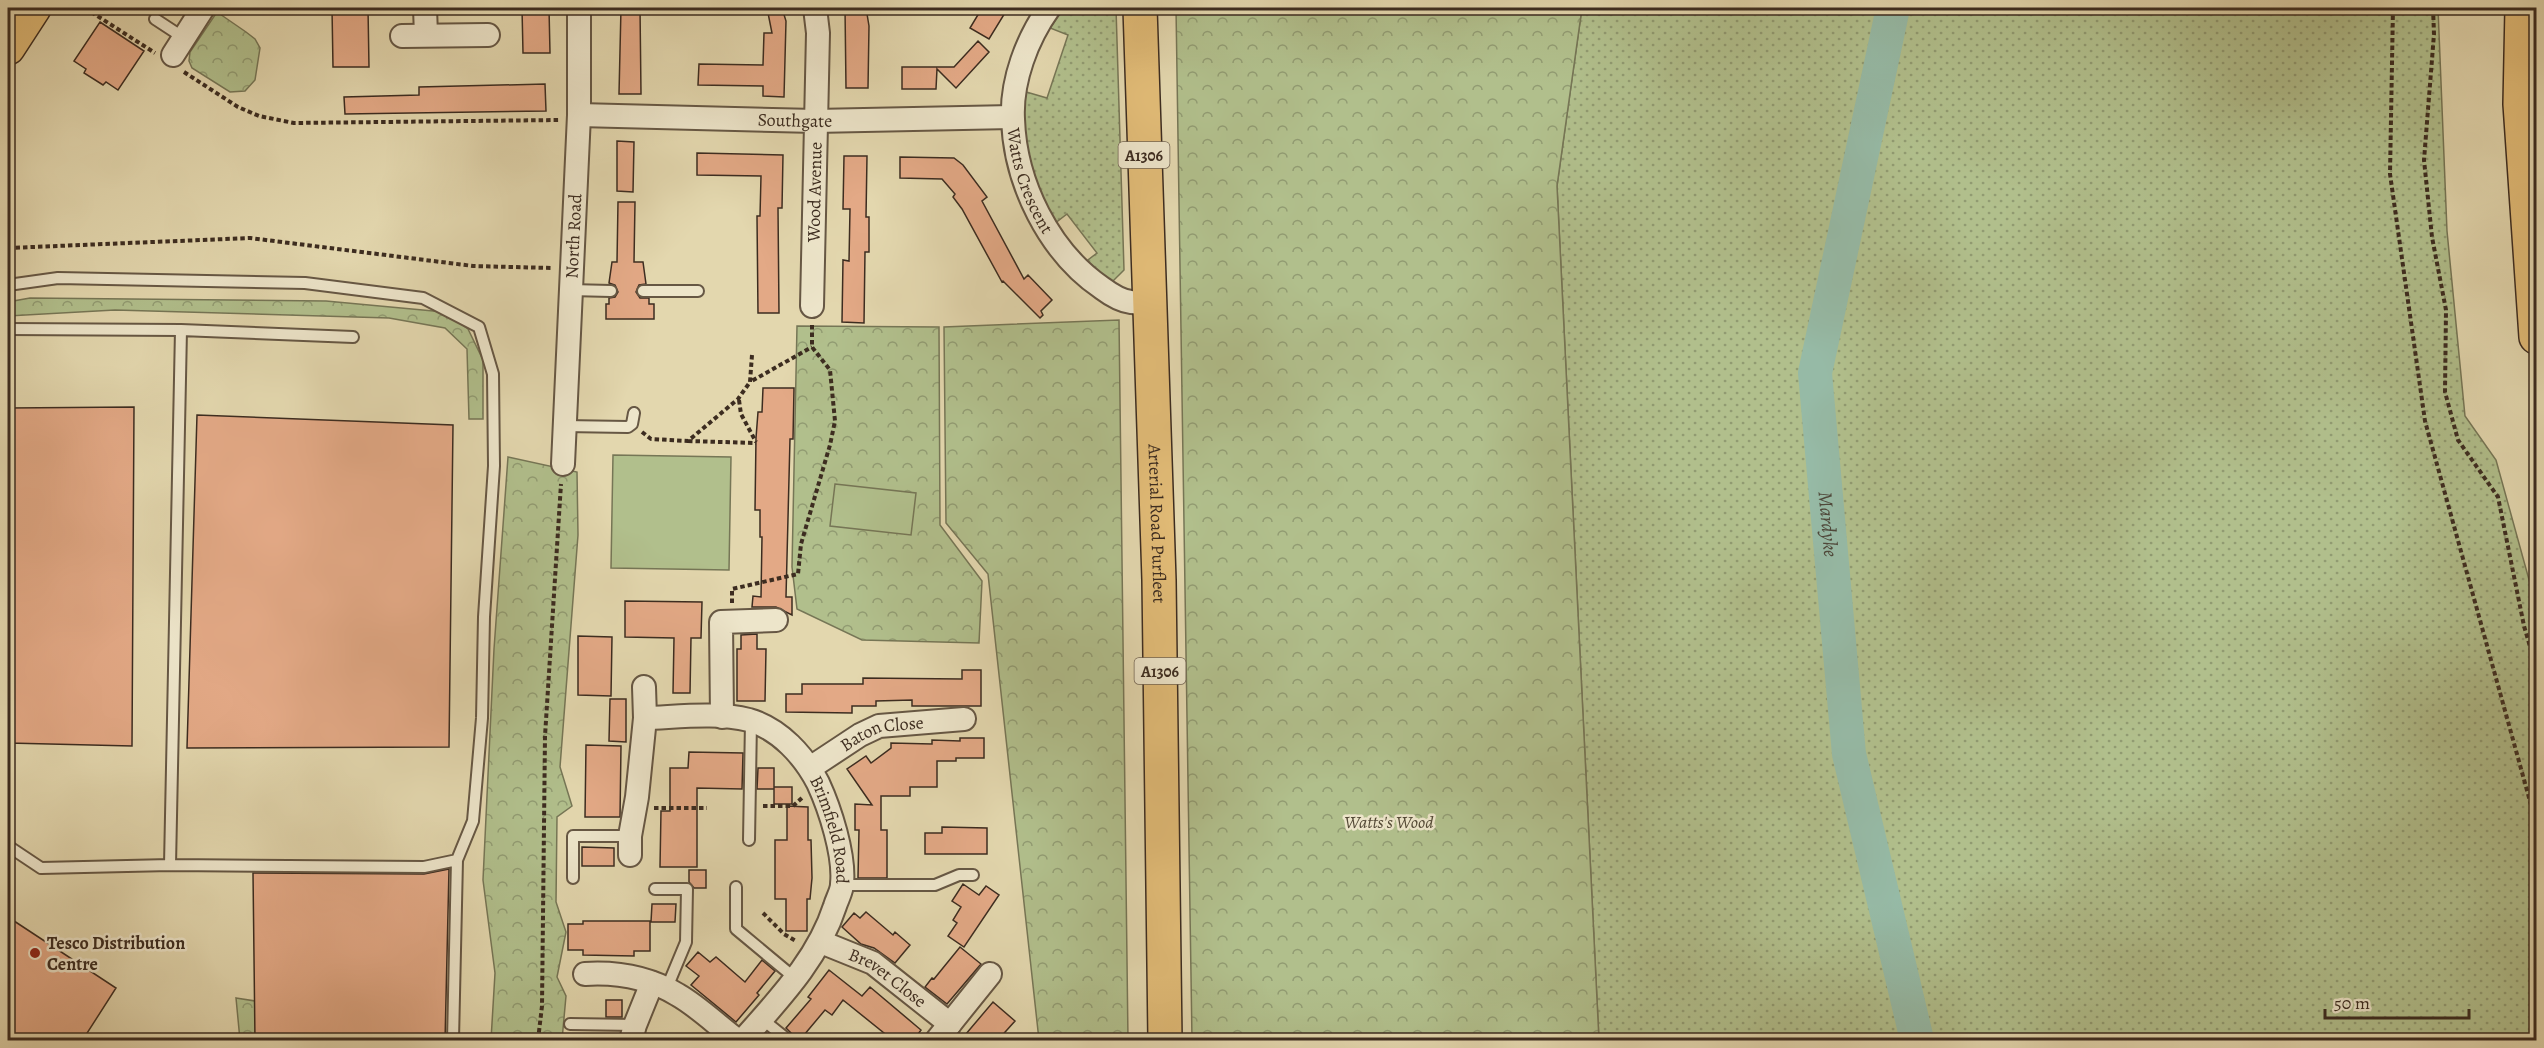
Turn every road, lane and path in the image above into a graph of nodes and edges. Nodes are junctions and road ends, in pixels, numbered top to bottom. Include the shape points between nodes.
1 (34, 8) edge
2 (85, 8) edge
3 (203, 8) edge
4 (425, 8) edge
5 (579, 8) edge
6 (815, 8) edge
7 (1049, 8) edge
8 (1140, 8) edge
9 (2393, 8) edge
10 (2433, 8) edge
11 (2522, 8) edge
12 (156, 19) dead end
13 (488, 34) dead end
14 (426, 35) junction
15 (402, 36) dead end
16 (8, 48) edge
17 (175, 55) junction
18 (1012, 117) junction
19 (579, 118) junction
20 (815, 121) junction
21 (8, 248) edge
22 (570, 279) junction
23 (8, 285) edge
24 (611, 291) dead end
25 (643, 291) dead end
26 (698, 291) dead end
27 (1149, 302) junction
28 (812, 306) joint
29 (8, 329) edge
30 (181, 330) junction
31 (2536, 337) edge
32 (354, 338) dead end
33 (812, 347) junction
34 (752, 355) dead end
35 (750, 382) junction
36 (738, 399) junction
37 (633, 418) joint
38 (564, 426) junction
39 (688, 441) junction
40 (563, 464) joint
41 (776, 620) dead end
42 (731, 621) junction
43 (2536, 667) edge
44 (644, 687) dead end
45 (722, 717) junction
46 (645, 718) junction
47 (964, 719) dead end
48 (751, 721) junction
49 (814, 775) junction
50 (763, 806) dead end
51 (635, 808) junction
52 (707, 808) dead end
53 (2536, 823) edge
54 (749, 840) dead end
55 (630, 845) joint
56 (8, 846) edge
57 (457, 860) junction
58 (170, 865) junction
59 (973, 875) dead end
60 (573, 878) dead end
61 (842, 885) junction
62 (736, 887) dead end
63 (655, 889) dead end
64 (763, 913) dead end
65 (817, 947) junction
66 (585, 974) dead end
67 (990, 974) dead end
68 (796, 978) junction
69 (659, 987) junction
70 (762, 1018) junction
71 (570, 1024) dead end
72 (943, 1032) edge
73 (633, 1033) edge
74 (453, 1041) edge
75 (538, 1041) edge
76 (737, 1041) edge
77 (743, 1041) edge
78 (788, 1041) edge
79 (1165, 1041) edge

1 - 16 main road
2 - 17 path
3 - 17 street
4 - 14 street
5 - 19 street, North Road
6 - 20 street, Wood Avenue
7 - 18 street, Watts Crescent via 1034,32 1018,74
8 - 27 main road, Arterial Road Purfleet / A1306
9 - 53 path via 2390,174 2425,422
10 - 43 path via 2424,160 2432,237 2446,310 2445,392 2458,440 2498,497
11 - 31 main road via 2520,104
12 - 17 lane
13 - 14 street
14 - 15 street
17 - 19 path via 238,107 294,123
18 - 20 street, Southgate
18 - 27 street, Watts Crescent via 1023,178 1053,237 1088,278 1110,294 1130,302
19 - 20 street, Southgate
19 - 22 street, North Road
20 - 28 street, Wood Avenue
21 - 22 path via 250,237
22 - 24 lane
22 - 38 street, North Road
23 - 57 lane via 58,278 305,283 423,298 479,327 493,374 494,466 473,821
25 - 26 lane
27 - 79 main road, Arterial Road Purfleet / A1306 via 1159,580
28 - 33 path
29 - 30 lane
30 - 32 lane
30 - 58 lane
33 - 35 path
33 - 42 path via 830,370 835,421 801,544 798,574 732,589
34 - 35 path
35 - 36 path
36 - 39 path
36 - 39 path via 745,426 756,442
37 - 38 lane via 622,427
37 - 39 path via 651,439
38 - 40 street, North Road
40 - 75 path via 545,736 542,1006
41 - 42 street
42 - 45 street via 721,622
44 - 46 street
45 - 46 street, Brimfield Road
45 - 48 street, Brimfield Road
46 - 51 street
47 - 49 street, Baton Close via 879,726 860,735
48 - 49 street, Brimfield Road via 784,738
48 - 54 lane
49 - 50 path via 793,806
49 - 61 street, Brimfield Road via 826,800 839,849
51 - 52 path
51 - 55 street
55 - 60 lane via 573,836
56 - 58 lane via 41,868
57 - 58 lane via 424,867
57 - 74 lane
59 - 61 lane via 959,875 935,885
61 - 65 street, Brimfield Road
62 - 68 lane via 736,929
63 - 69 lane via 687,889 686,942
64 - 65 path via 784,934
65 - 68 street, Brimfield Road
65 - 72 street, Brevet Close via 873,963
66 - 69 street via 630,976
67 - 72 street, Brevet Close
68 - 70 street, Brimfield Road
69 - 73 street
69 - 76 street via 678,995
70 - 77 street, Brimfield Road
70 - 78 lane
71 - 73 lane

